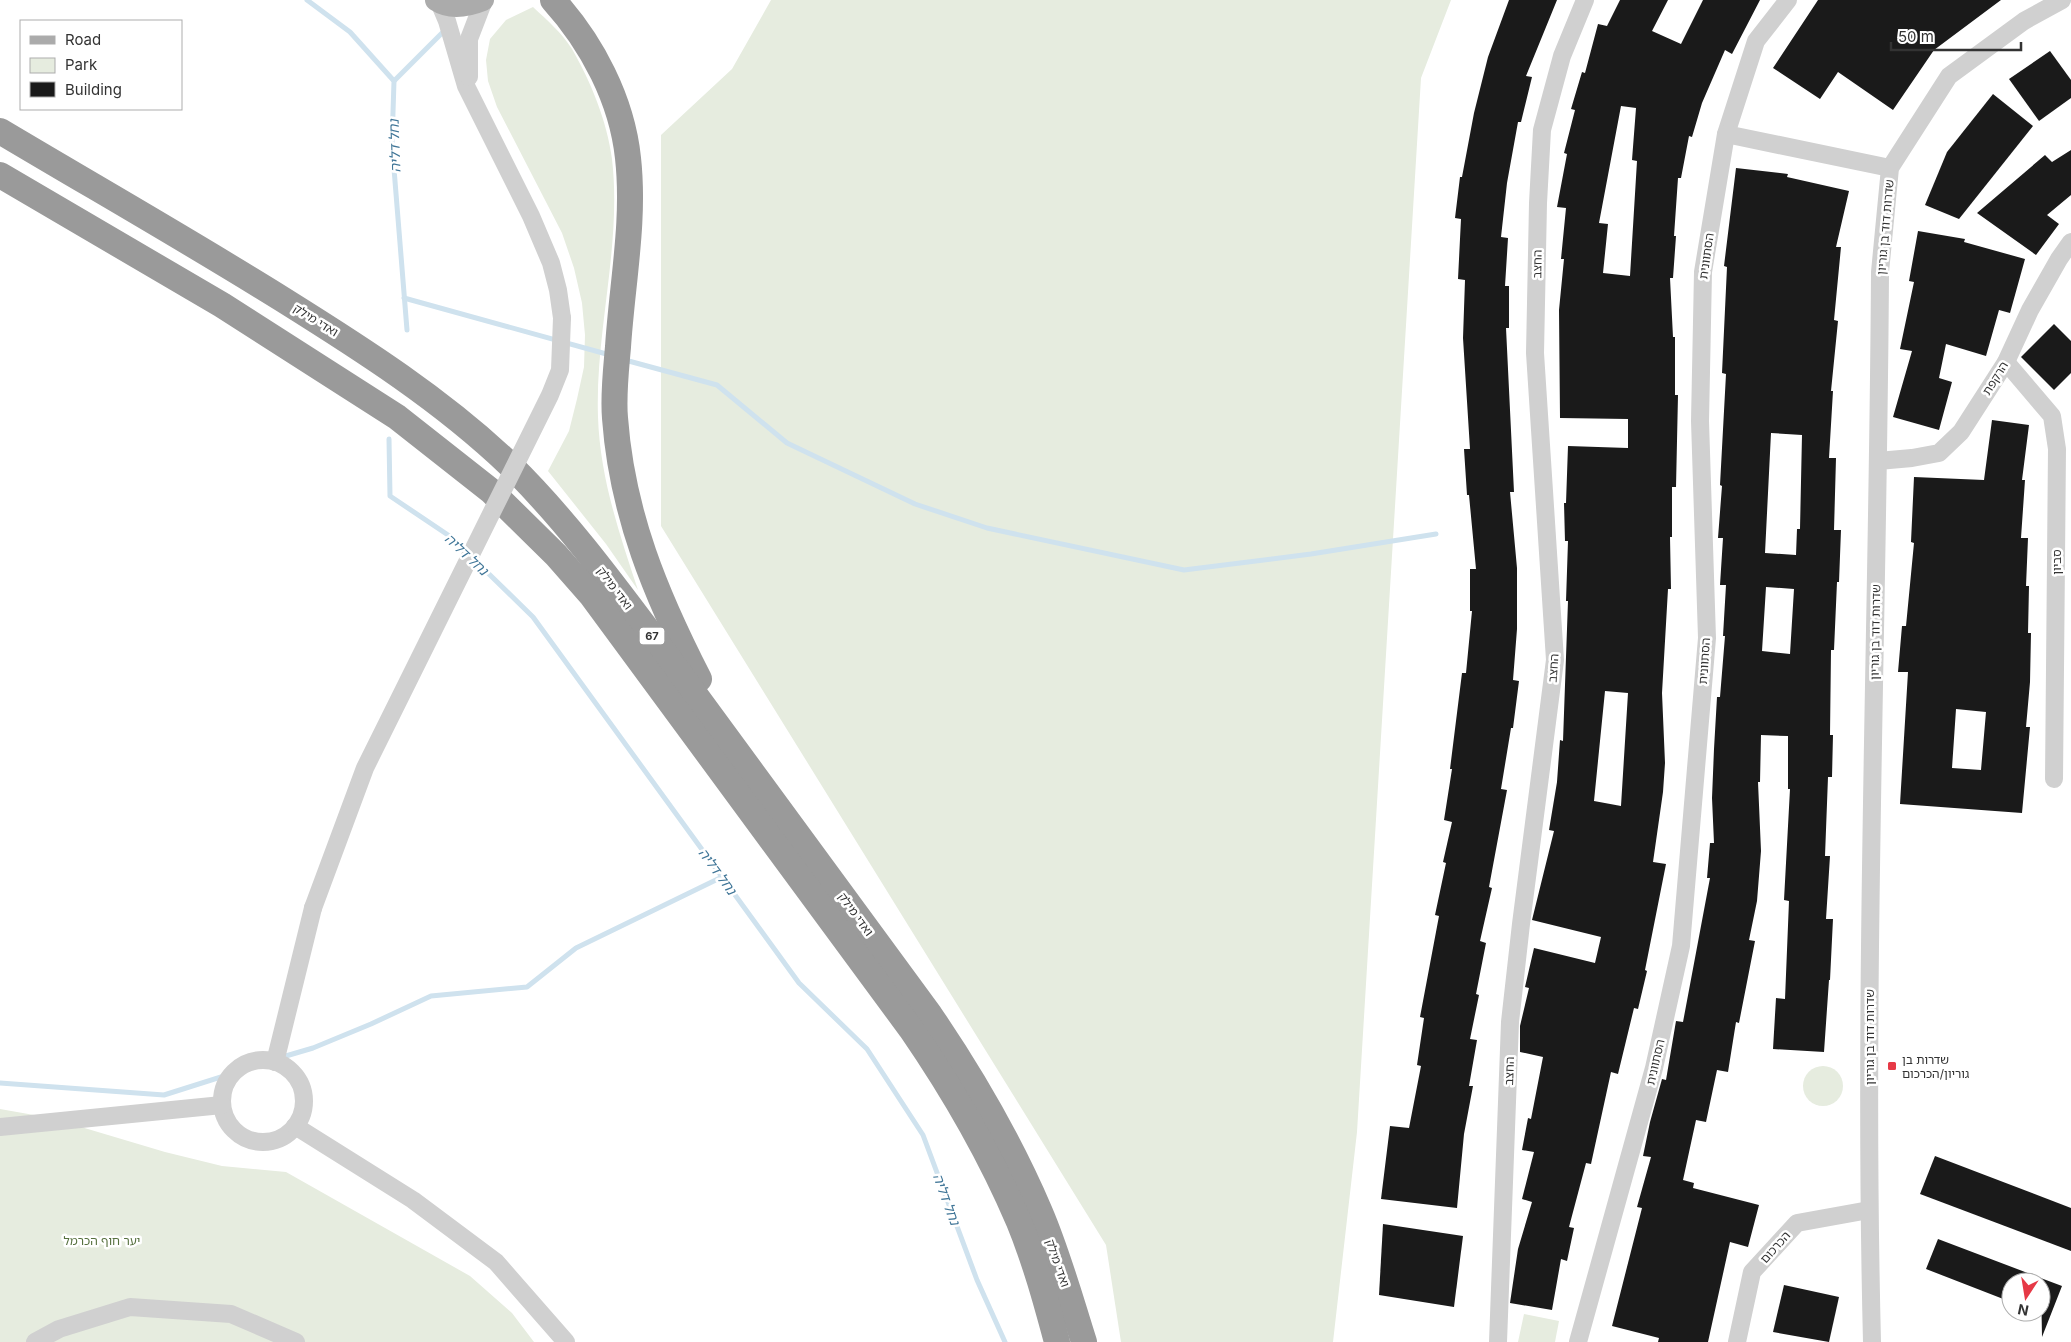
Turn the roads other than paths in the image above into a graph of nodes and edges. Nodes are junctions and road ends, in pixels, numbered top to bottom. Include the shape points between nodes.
1 (484, 0) edge
2 (553, 0) edge
3 (1585, 0) edge
4 (1788, 0) edge
5 (2062, 0) edge
6 (438, 1) edge
7 (478, 109) junction
8 (0, 131) edge
9 (1726, 134) junction
10 (1890, 168) junction
11 (0, 175) edge
12 (2071, 242) edge
13 (2006, 362) junction
14 (1878, 461) junction
15 (2054, 779) dead end
16 (776, 806) junction
17 (276, 1062) junction
18 (222, 1105) junction
19 (295, 1126) junction
20 (0, 1127) edge
21 (1869, 1210) junction
22 (35, 1342) edge
23 (296, 1342) edge
24 (566, 1342) edge
25 (1057, 1342) edge
26 (1084, 1342) edge
27 (1498, 1342) edge
28 (1578, 1342) edge
29 (1737, 1342) edge
30 (1872, 1342) edge

1 - 6 main road via 470,6
1 - 7 street via 469,39 468,54 471,88
2 - 16 highway via 585,40 600,69 613,97 628,158 628,239 619,325 615,416 625,494 652,576 678,639 699,680
3 - 27 street, החצב via 1562,56 1542,130 1535,354 1555,660 1510,1022
4 - 9 street via 1756,40
5 - 10 street, שדרות דוד בן גוריון via 2024,21 1949,76
6 - 7 street via 466,86
7 - 17 street, bridge via 551,263 562,318 560,370 365,768 313,908
8 - 16 highway, ואדי מילק / 67 via 343,337 383,363 478,436 517,473 583,547
9 - 10 street
9 - 28 street, הסתוונית via 1703,272 1700,421 1707,638 1681,946 1654,1068
10 - 14 street, שדרות דוד בן גוריון via 1880,272
11 - 25 highway, ואדי מילק / 67 via 222,306 397,417 491,491 556,555 592,596 946,1080 974,1128 1019,1222
12 - 13 street, הרקפת via 2030,310
13 - 14 street, הרקפת via 1961,432 1939,452
13 - 15 street, סביון via 2052,416 2057,449
14 - 21 street, שדרות דוד בן גוריון via 1868,1060
16 - 26 highway, ואדי מילק / 67 via 965,1067 1040,1213
17 - 18 street via 249,1062 237,1069 228,1079
17 - 19 street via 288,1067 303,1088 302,1115
18 - 19 street via 234,1130 258,1142 285,1136
18 - 20 street
19 - 24 street via 413,1200 496,1262
21 - 29 street, הכרכום via 1797,1223 1752,1272
21 - 30 street, שדרות דוד בן גוריון
22 - 23 street via 59,1329 130,1308 231,1314

